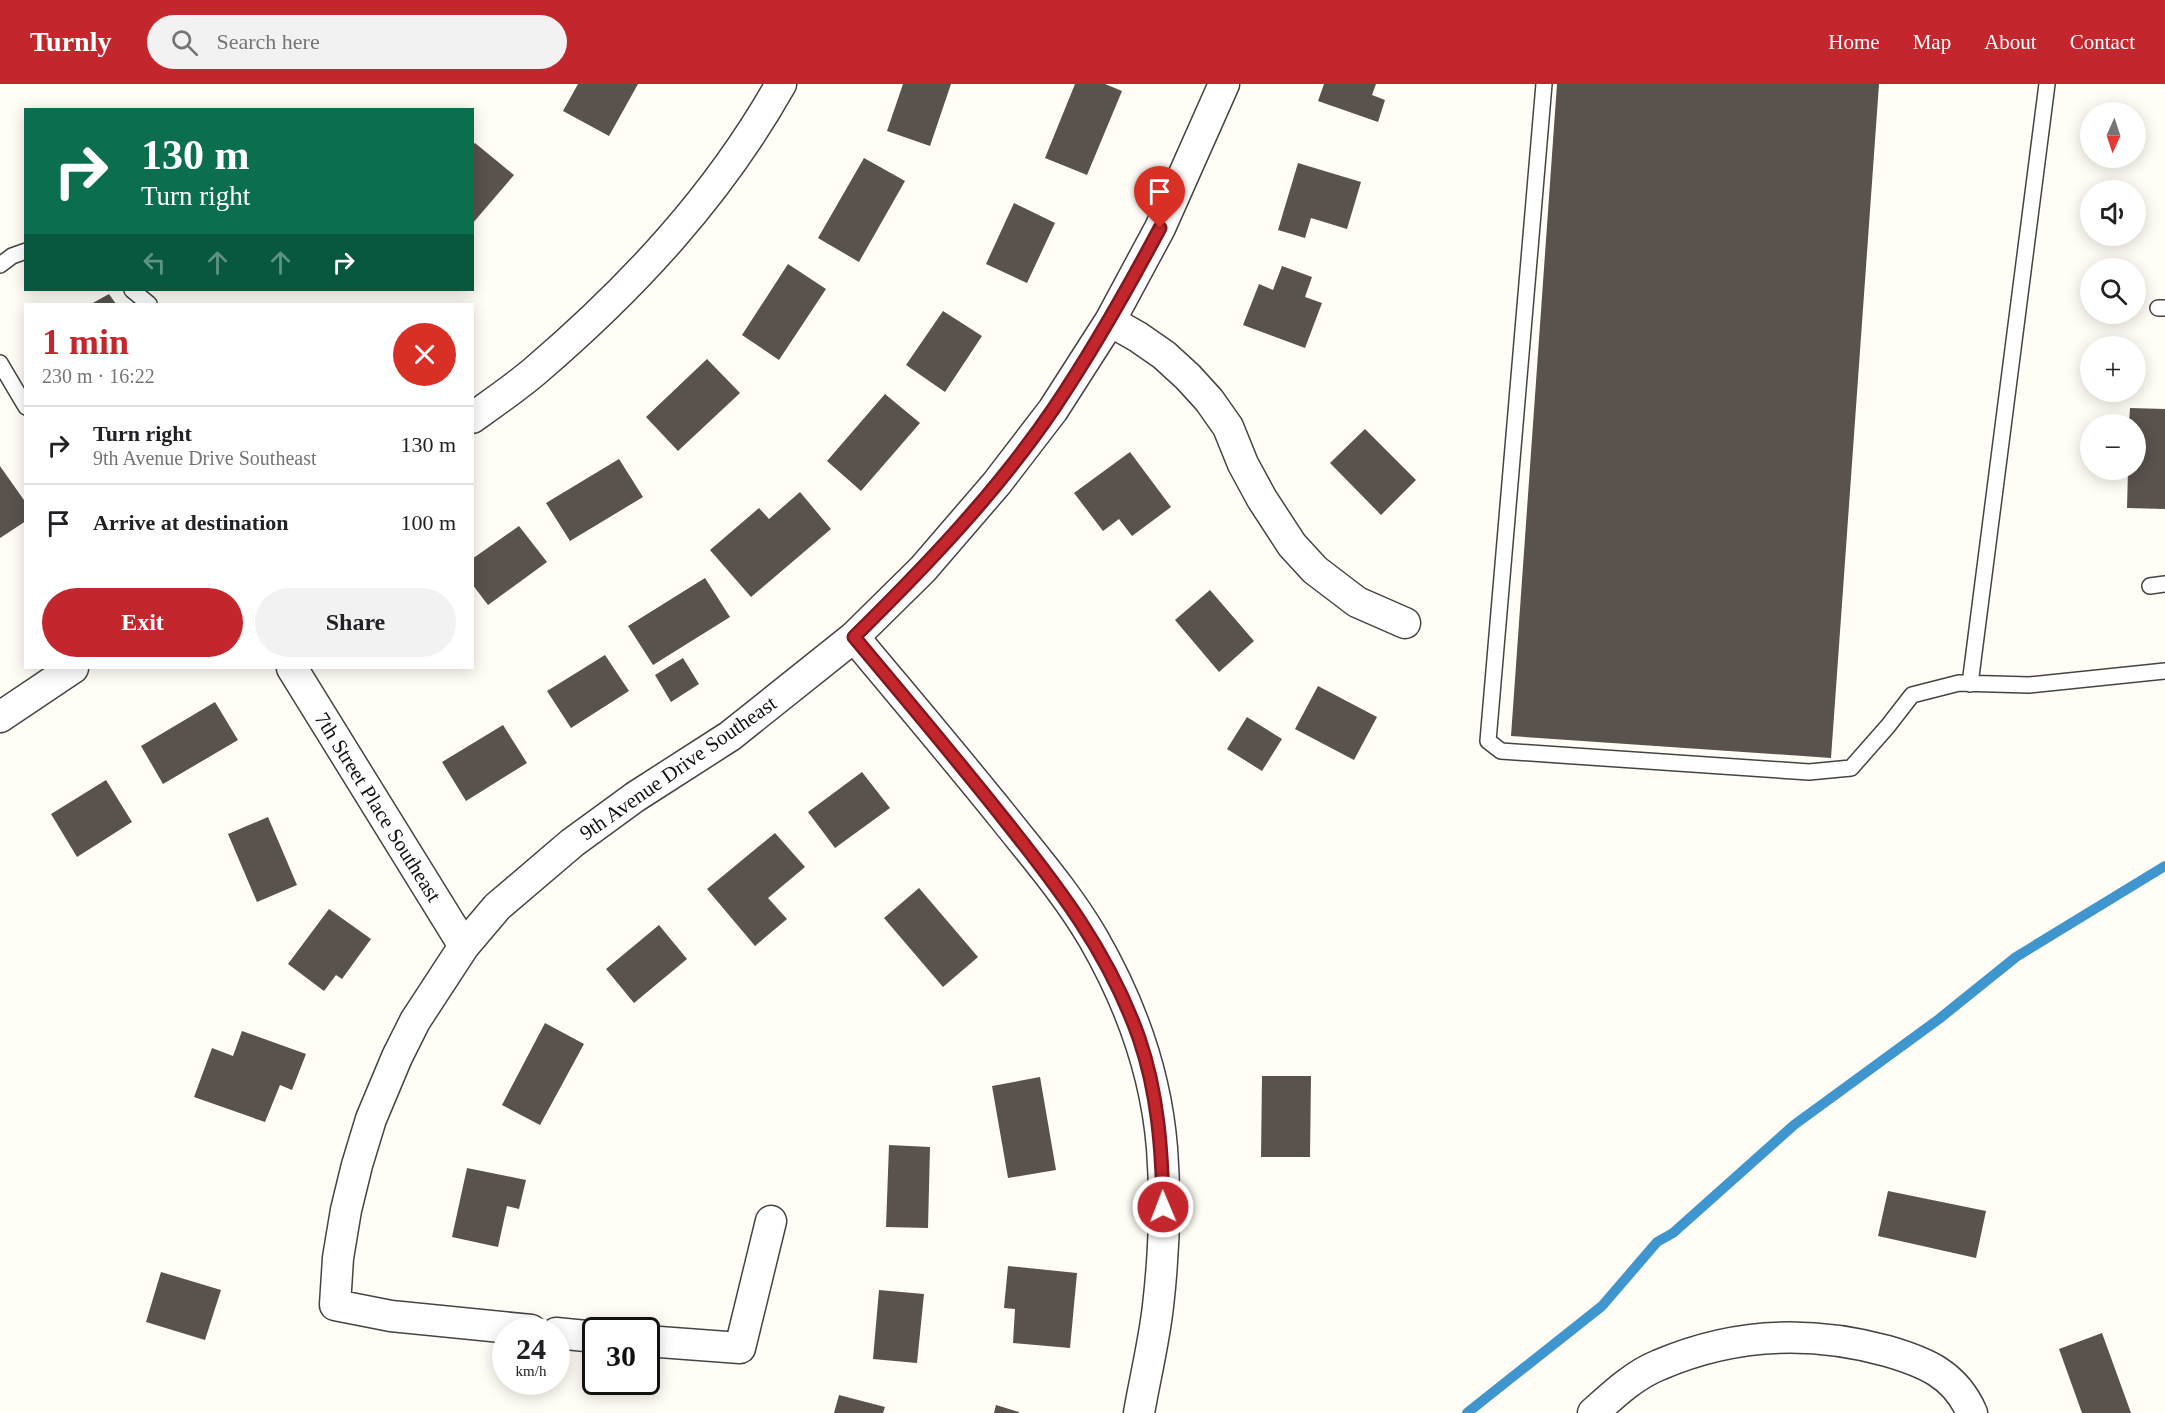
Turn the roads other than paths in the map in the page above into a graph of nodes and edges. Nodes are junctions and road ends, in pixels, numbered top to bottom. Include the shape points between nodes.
1 (781, 84) edge
2 (1224, 84) edge
3 (1544, 84) edge
4 (2047, 84) edge
5 (24, 252) edge
6 (0, 265) edge
7 (133, 291) edge
8 (148, 303) edge
9 (1110, 321) junction
10 (0, 363) edge
11 (24, 404) edge
12 (474, 417) edge
13 (1405, 623) dead end
14 (854, 637) junction
15 (72, 669) edge
16 (293, 669) edge
17 (2165, 670) edge
18 (1970, 684) junction
19 (0, 717) edge
20 (464, 946) junction
21 (771, 1221) dead end
22 (492, 1326) edge
23 (660, 1342) edge
24 (1139, 1413) edge
25 (1593, 1413) edge
26 (1972, 1413) edge

1 - 12 street via 733,161 682,227 626,288 533,373
2 - 9 street, 9th Avenue Drive Southeast via 1160,228
3 - 18 lane via 1488,741 1501,751 1513,752 1809,772 1851,768 1912,695 1959,683
4 - 18 lane
5 - 6 lane
7 - 8 lane
9 - 13 street via 1164,355 1209,400 1228,427 1262,499 1292,545 1315,570 1357,602
9 - 14 street, 9th Avenue Drive Southeast via 1053,410 997,483 923,569
10 - 11 lane
14 - 20 street, 9th Avenue Drive Southeast via 730,736 572,843 497,907
14 - 24 street via 1061,890 1119,987 1139,1038 1154,1093 1162,1147 1164,1227 1158,1307
15 - 19 street
16 - 20 street, 7th Street Place Southeast
17 - 18 lane via 2029,685
20 - 22 street, 9th Avenue Drive Southeast via 415,1021 371,1119 346,1210 334,1305 392,1316
21 - 23 street via 740,1348
25 - 26 street via 1620,1388 1657,1365 1705,1348 1755,1339 1806,1337 1856,1343 1931,1366 1952,1383

